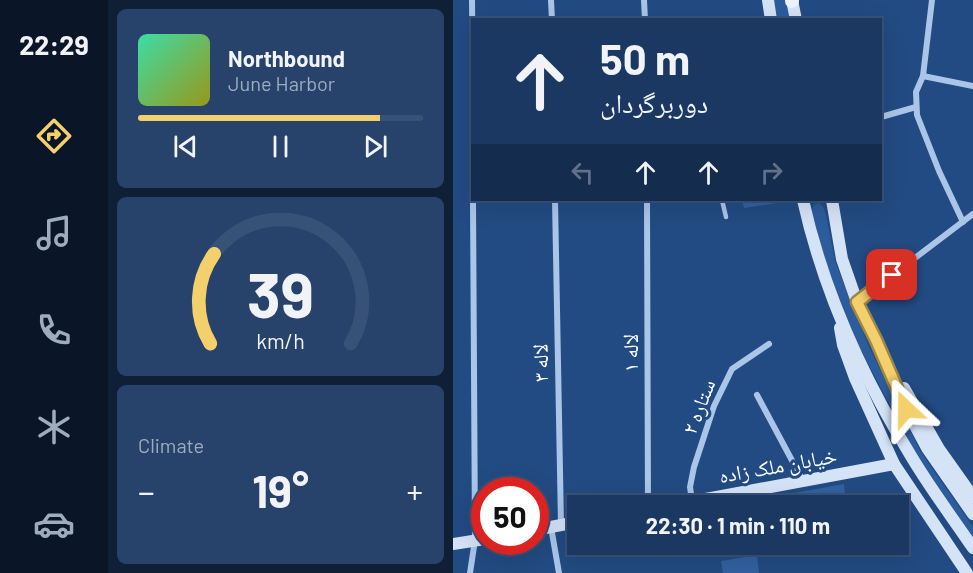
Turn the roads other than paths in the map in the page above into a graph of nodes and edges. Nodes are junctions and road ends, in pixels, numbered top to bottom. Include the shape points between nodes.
1 (472, 0) edge
2 (551, 0) edge
3 (644, 0) edge
4 (768, 0) edge
5 (792, 0) edge
6 (931, 0) edge
7 (472, 18) edge
8 (552, 18) edge
9 (645, 18) edge
10 (771, 18) edge
11 (796, 18) edge
12 (923, 76) junction
13 (973, 86) edge
14 (916, 107) junction
15 (882, 117) edge
16 (473, 201) edge
17 (555, 201) edge
18 (648, 201) edge
19 (722, 201) edge
20 (803, 201) edge
21 (812, 201) edge
22 (824, 201) edge
23 (832, 201) edge
24 (834, 214) junction
25 (973, 214) edge
26 (726, 216) dead end
27 (963, 222) junction
28 (809, 225) junction
29 (857, 302) junction
30 (835, 306) junction
31 (876, 340) junction
32 (769, 344) dead end
33 (757, 395) dead end
34 (894, 464) junction
35 (479, 477) edge
36 (803, 481) junction
37 (963, 482) junction
38 (973, 491) edge
39 (648, 495) edge
40 (691, 495) edge
41 (725, 495) edge
42 (973, 497) edge
43 (973, 514) edge
44 (567, 524) edge
45 (556, 526) junction
46 (549, 527) edge
47 (471, 541) edge
48 (453, 544) edge
49 (973, 548) edge
50 (475, 555) edge
51 (470, 573) edge
52 (559, 573) edge
53 (967, 573) edge

1 - 7 street
2 - 8 street
3 - 9 street
4 - 10 main road
5 - 11 main road
6 - 12 street
12 - 13 street
12 - 14 street via 916,92
14 - 15 street
14 - 27 street
16 - 35 street
17 - 45 street, لاله ۳
18 - 39 street, لاله ۱
19 - 26 lane
20 - 28 main road
21 - 28 main road
22 - 24 main road
23 - 24 main road
24 - 29 main road via 842,259
25 - 27 street
27 - 29 street
28 - 30 main road
29 - 31 main road
30 - 34 main road via 855,378
30 - 49 main road via 911,456
31 - 37 main road via 939,449
31 - 43 main road via 927,448
32 - 40 street, ستاره ۲ via 732,369 714,406 694,467
33 - 36 street
34 - 36 main road, خیابان ملک زاده
34 - 53 main road
36 - 41 main road, خیابان ملک زاده
37 - 38 main road
37 - 42 main road
44 - 45 main road
45 - 46 main road
45 - 52 street, لاله ۳
47 - 48 main road
50 - 51 street

